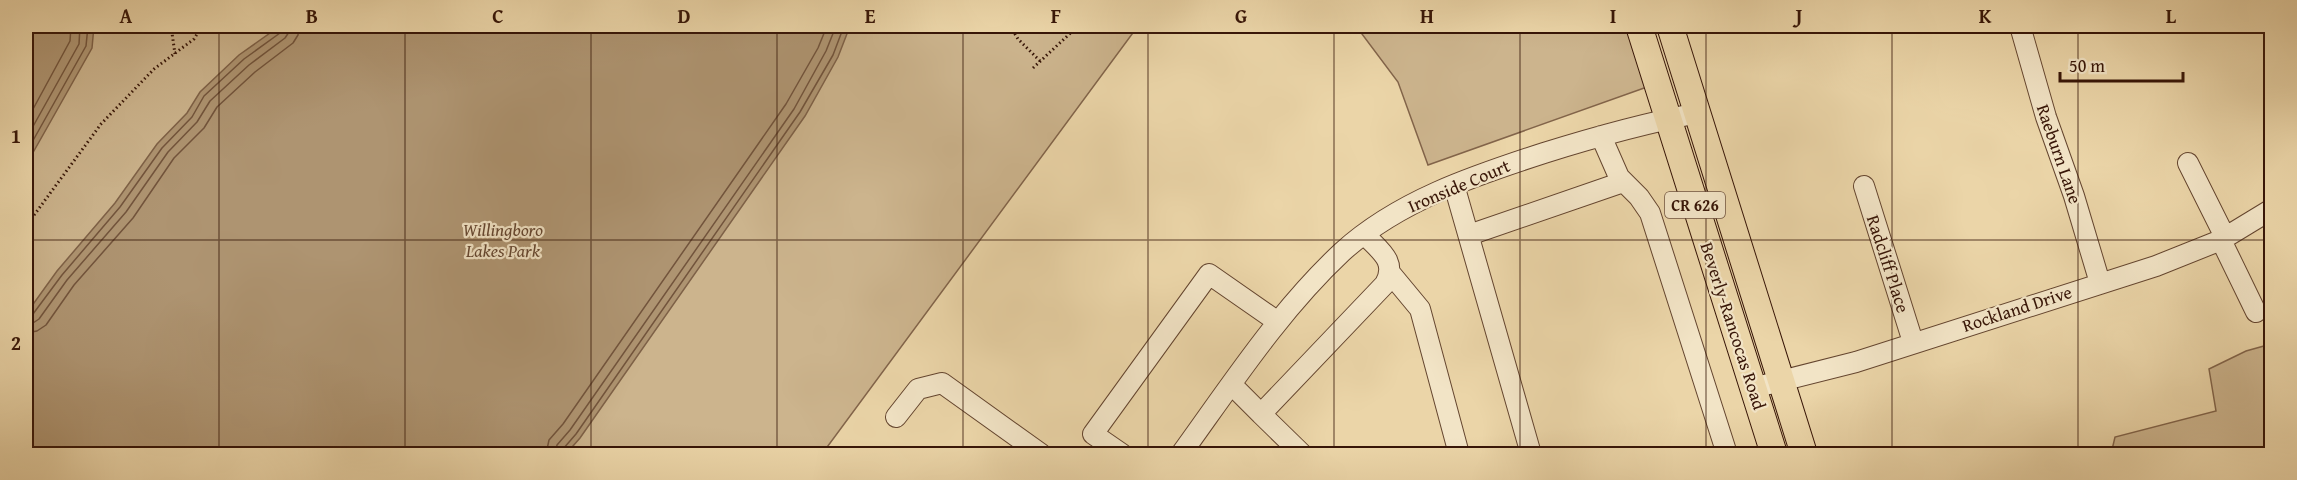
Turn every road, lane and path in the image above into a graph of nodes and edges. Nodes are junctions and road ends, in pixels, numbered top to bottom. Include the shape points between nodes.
1 (171, 26) edge
2 (202, 26) edge
3 (1010, 26) edge
4 (1078, 26) edge
5 (1639, 26) edge
6 (1670, 26) edge
7 (2020, 26) edge
8 (175, 54) junction
9 (1040, 61) junction
10 (1033, 68) dead end
11 (1698, 113) junction
12 (1668, 119) junction
13 (1602, 136) junction
14 (2188, 163) dead end
15 (1623, 182) junction
16 (1454, 185) junction
17 (1864, 186) dead end
18 (2271, 209) edge
19 (26, 226) edge
20 (1364, 234) junction
21 (1469, 235) junction
22 (2223, 239) junction
23 (1391, 274) junction
24 (2100, 283) junction
25 (2256, 312) dead end
26 (1278, 322) junction
27 (1913, 342) junction
28 (1781, 381) junction
29 (1232, 385) junction
30 (1753, 388) junction
31 (1261, 414) junction
32 (896, 417) dead end
33 (1041, 454) edge
34 (1122, 454) edge
35 (1181, 454) edge
36 (1302, 454) edge
37 (1459, 454) edge
38 (1531, 454) edge
39 (1727, 454) edge
40 (1774, 454) edge
41 (1804, 454) edge

1 - 8 path
2 - 8 path via 194,39
3 - 9 path
4 - 9 path
5 - 12 main road, Beverly-Rancocas Road / CR 626
6 - 11 main road, Beverly-Rancocas Road / CR 626
7 - 24 street, Raeburn Lane
8 - 19 path via 154,69 100,124
9 - 10 path
11 - 12 street, Ironside Court
11 - 28 main road, Beverly-Rancocas Road / CR 626
12 - 13 street, Ironside Court
12 - 30 main road, Beverly-Rancocas Road / CR 626
13 - 15 street
13 - 16 street, Ironside Court
14 - 22 street
15 - 21 street
15 - 39 street via 1650,213
16 - 20 street, Ironside Court
16 - 21 street
17 - 27 street, Radcliff Place
18 - 22 street, Rockland Drive
20 - 23 street via 1388,261
20 - 26 street, Ironside Court via 1324,270
21 - 38 street
22 - 24 street, Rockland Drive
22 - 25 street
23 - 31 street
23 - 37 street via 1420,309
24 - 27 street, Rockland Drive
26 - 29 street, Ironside Court
26 - 34 street via 1209,274 1093,434
27 - 28 street, Rockland Drive via 1856,362
28 - 30 street, Rockland Drive
28 - 41 main road, Beverly-Rancocas Road / CR 626
29 - 31 street
29 - 35 street, Ironside Court
30 - 40 main road, Beverly-Rancocas Road / CR 626
31 - 36 street
32 - 33 street via 918,389 942,383

